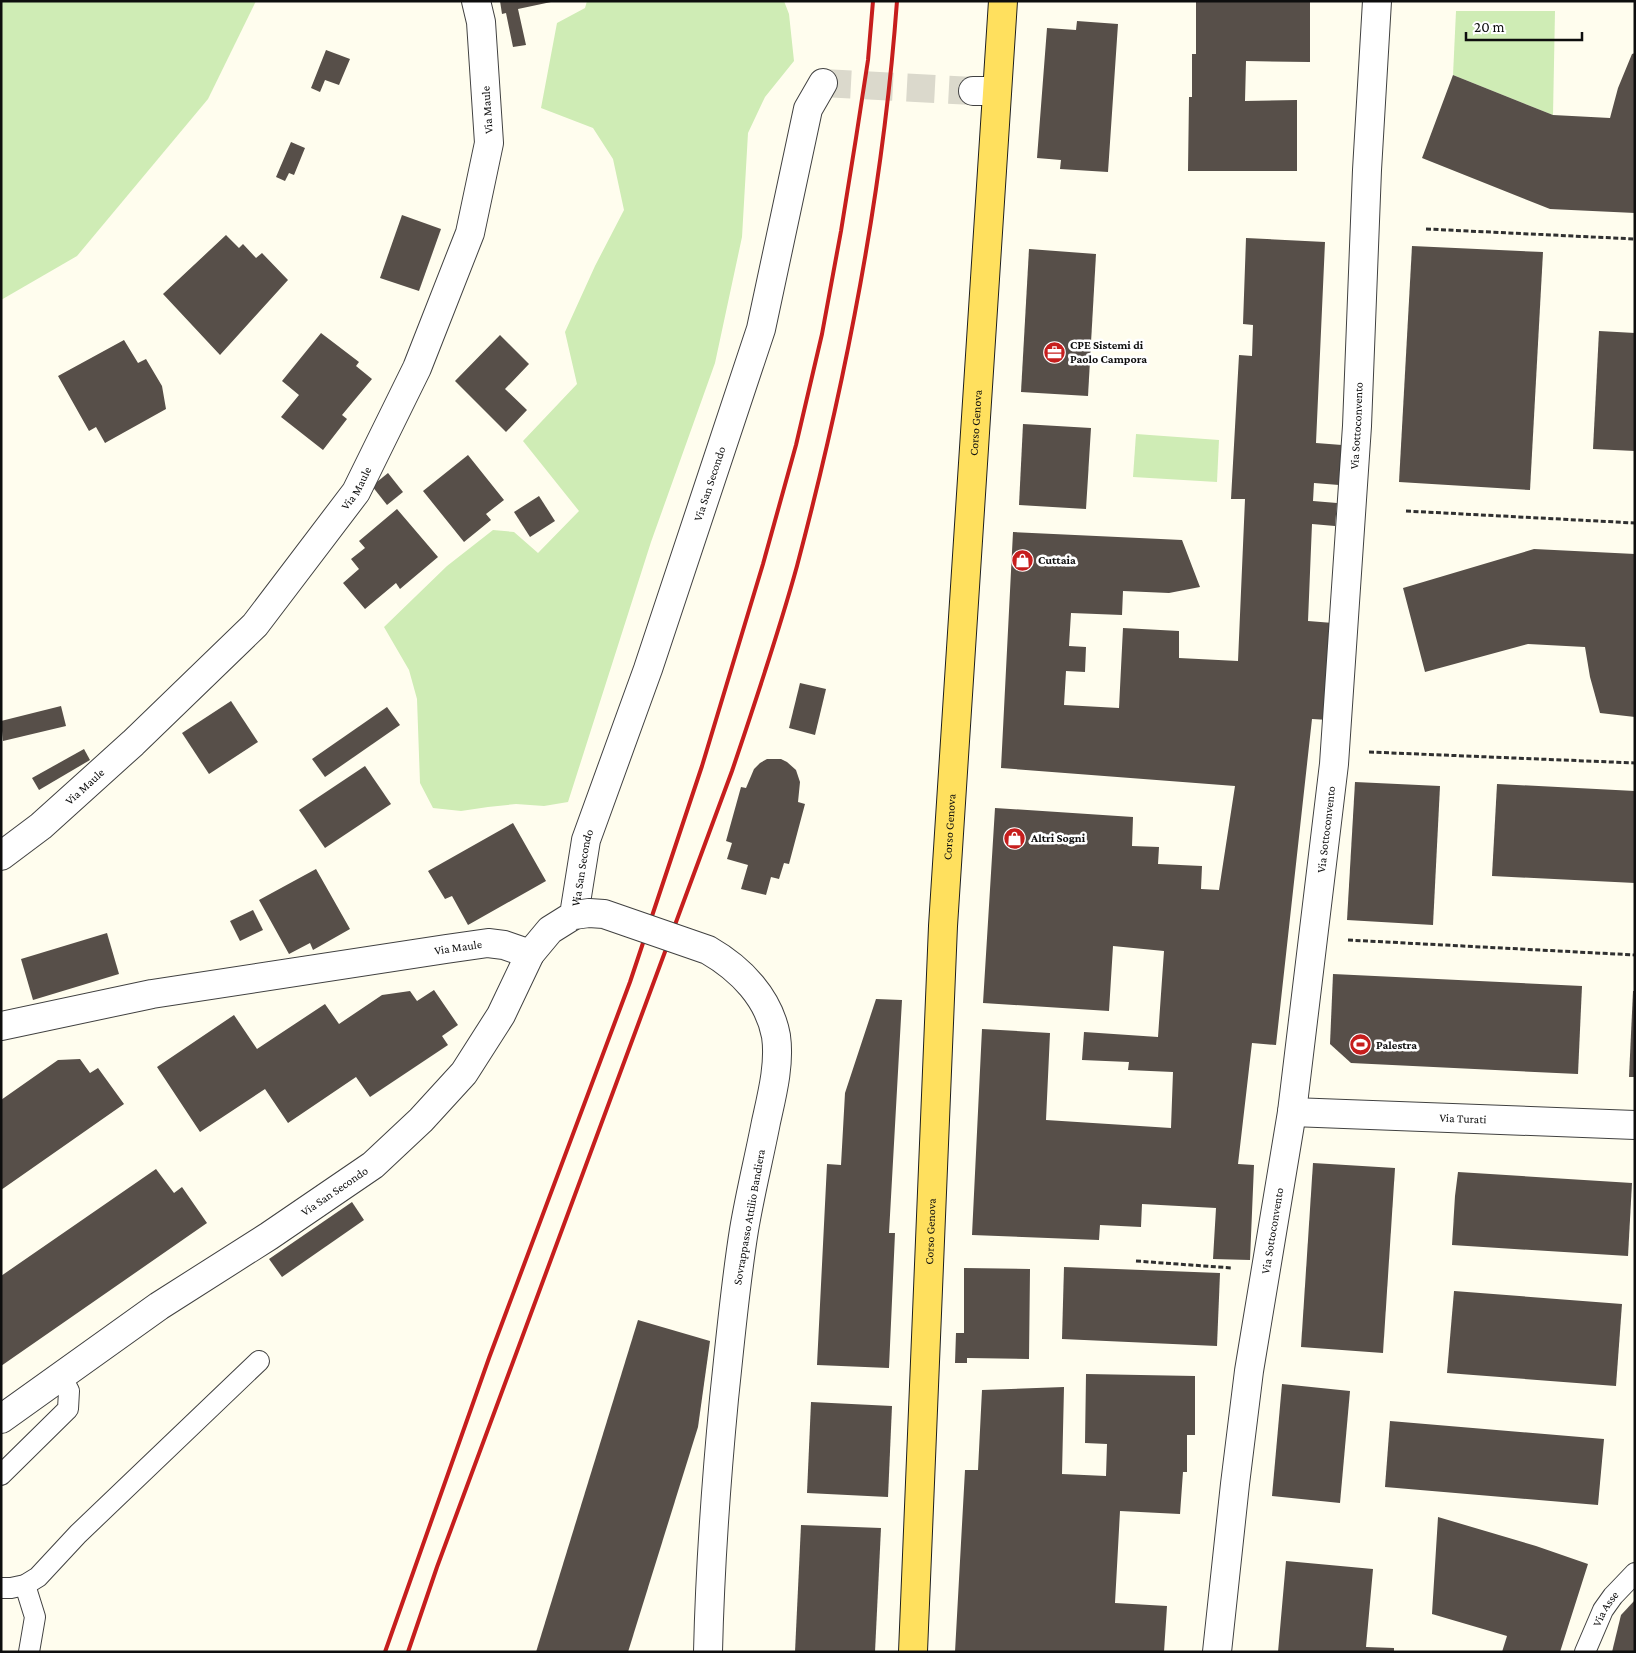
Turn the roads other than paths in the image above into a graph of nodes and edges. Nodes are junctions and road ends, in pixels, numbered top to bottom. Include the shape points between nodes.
1 (476, 1) edge
2 (1003, 1) edge
3 (1377, 1) edge
4 (823, 83) dead end
5 (1, 856) edge
6 (574, 915) junction
7 (530, 954) junction
8 (1, 1026) edge
9 (1292, 1112) junction
10 (1635, 1125) edge
11 (259, 1361) dead end
12 (61, 1376) junction
13 (1, 1419) edge
14 (1, 1474) edge
15 (1635, 1573) edge
16 (25, 1585) junction
17 (1, 1588) edge
18 (29, 1652) edge
19 (708, 1652) edge
20 (913, 1652) edge
21 (1217, 1652) edge
22 (1585, 1652) edge

1 - 5 street, Via Maule via 481,22 489,143 470,234 417,368 356,492 255,625 119,756 41,826
2 - 20 main road, Corso Genova via 984,91
3 - 9 street, Via Sottoconvento via 1336,751
4 - 6 street, Via San Secondo via 808,108 761,328 651,659 586,840
6 - 7 street, Via San Secondo via 550,930
6 - 19 street, Sovrappasso Attilio Bandiera, bridge via 604,914 708,950 724,959 764,1002 772,1017 776,1038 775,1075 744,1230 729,1351 709,1581
7 - 8 street, Via Maule via 504,945 488,944 446,949 152,994
7 - 12 street, Via San Secondo via 501,1015 464,1073 380,1158 269,1236 158,1306
9 - 10 street, Via Turati
9 - 21 street, Via Sottoconvento via 1234,1484
11 - 16 lane via 85,1527 38,1577
12 - 13 street, Via San Secondo
12 - 14 lane via 68,1391 68,1409
15 - 22 lane, Via Asse via 1603,1610
16 - 17 lane
16 - 18 lane via 35,1617

